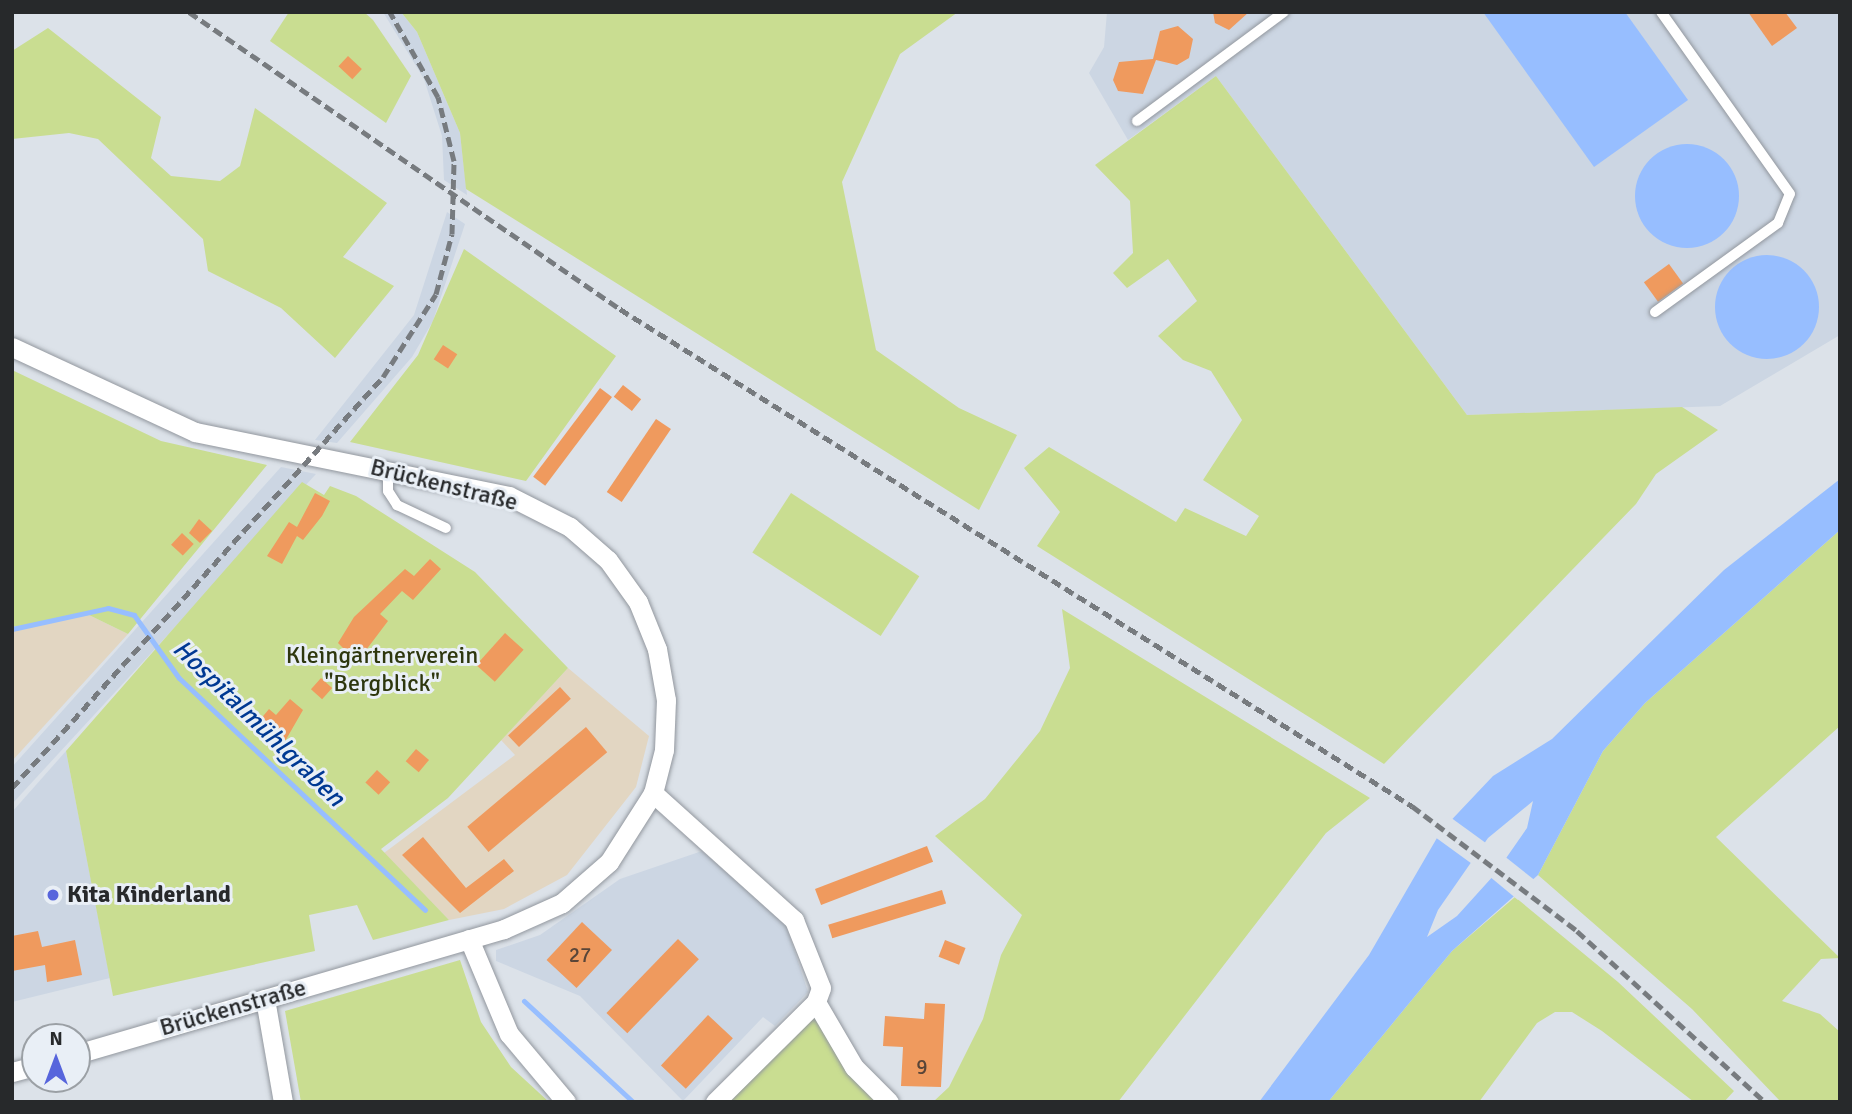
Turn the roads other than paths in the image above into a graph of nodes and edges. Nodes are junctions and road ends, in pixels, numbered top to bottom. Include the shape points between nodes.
1 (1284, 12) edge
2 (1661, 12) edge
3 (1137, 121) dead end
4 (1655, 312) dead end
5 (12, 347) edge
6 (388, 470) junction
7 (446, 528) dead end
8 (653, 793) junction
9 (470, 939) junction
10 (265, 999) junction
11 (816, 1002) junction
12 (91, 1050) edge
13 (284, 1102) edge
14 (566, 1102) edge
15 (715, 1102) edge
16 (889, 1102) edge

1 - 3 lane
2 - 4 lane via 1790,194 1778,223
5 - 6 street, Brückenstraße via 195,432
6 - 7 lane via 388,491 397,505
6 - 8 street, Brückenstraße via 509,496 570,527 623,579 648,625 666,701 664,750
8 - 9 street, Brückenstraße via 590,883 534,918
8 - 11 street via 794,919 821,988
9 - 10 street, Brückenstraße
9 - 14 street via 509,1034
10 - 12 street, Brückenstraße
10 - 13 street
11 - 15 street
11 - 16 street via 855,1066

